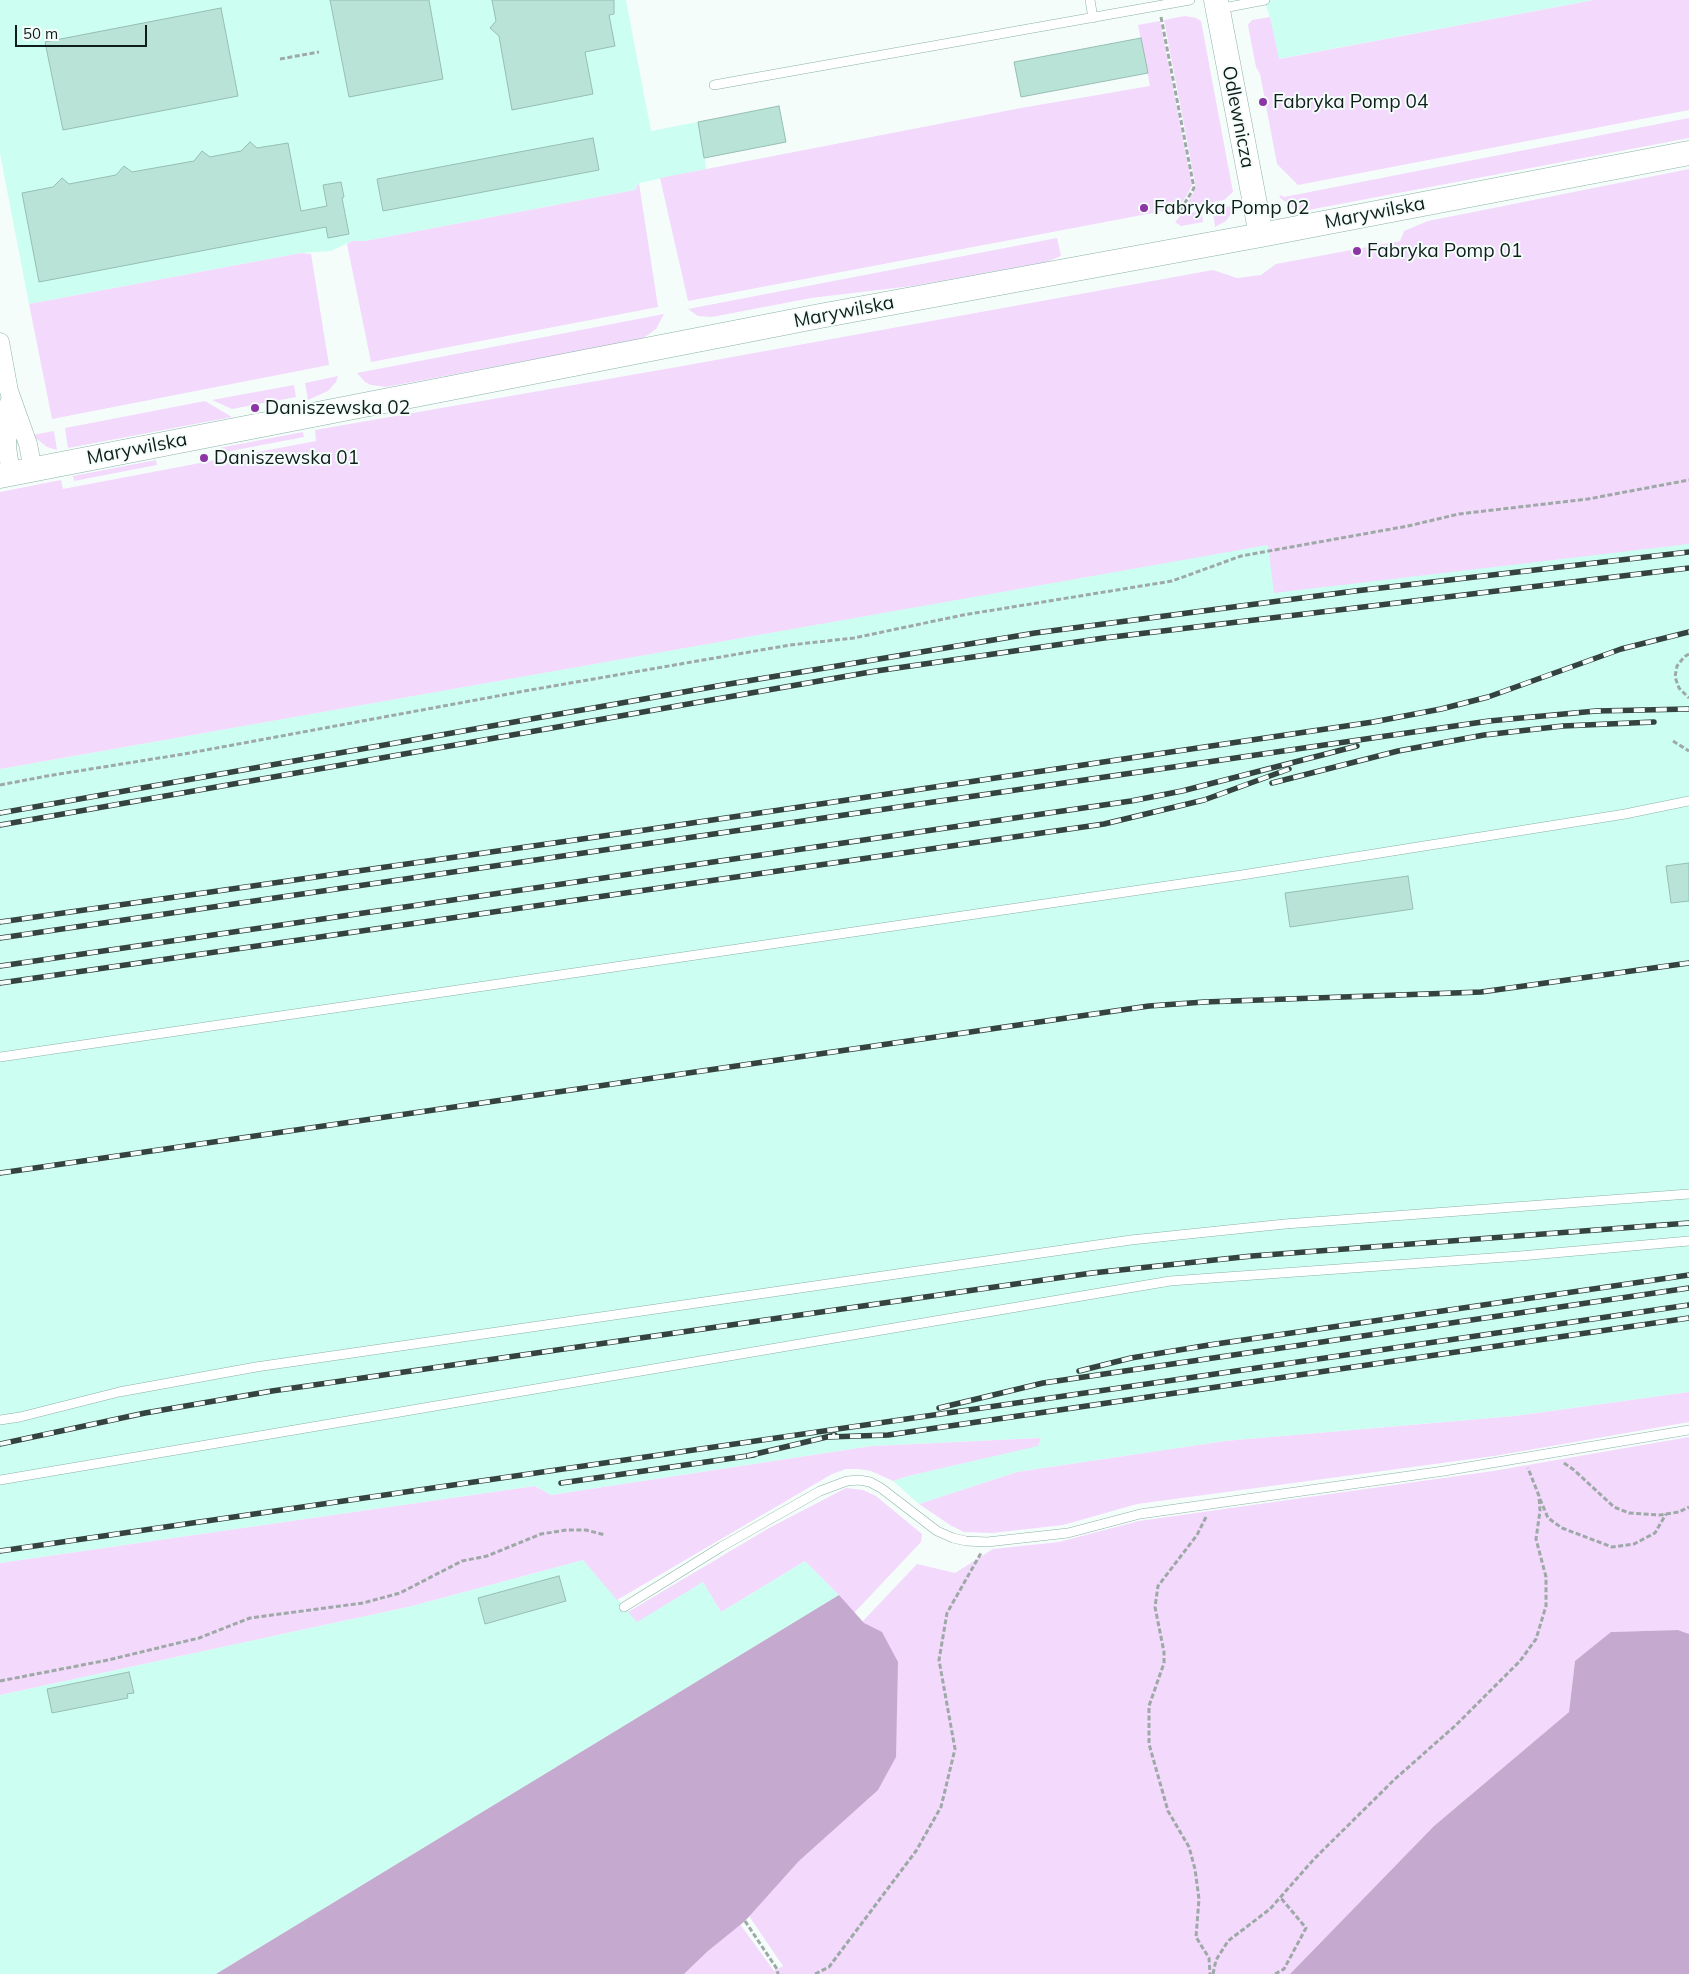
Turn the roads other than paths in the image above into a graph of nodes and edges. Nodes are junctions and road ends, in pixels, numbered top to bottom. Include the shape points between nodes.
1 (1090, 0) edge
2 (1190, 0) edge
3 (1265, 0) edge
4 (1217, 5) edge
5 (1093, 18) junction
6 (714, 85) dead end
7 (1689, 153) edge
8 (1261, 235) junction
9 (0, 342) edge
10 (15, 473) edge
11 (1689, 801) edge
12 (0, 1057) edge
13 (1689, 1194) edge
14 (1689, 1242) edge
15 (0, 1420) edge
16 (1689, 1430) edge
17 (0, 1480) edge
18 (624, 1606) dead end

1 - 5 lane
2 - 5 lane
3 - 4 lane
4 - 8 main road, Odlewnicza
5 - 6 lane
7 - 8 main road, Marywilska
8 - 10 main road, Marywilska via 820,316
9 - 10 street via 9,392 7,447
11 - 12 lane via 1232,877
13 - 15 lane via 1313,1222 1131,1240 256,1367 119,1392
14 - 17 lane via 1170,1281
16 - 18 lane via 1524,1458 1140,1514 1068,1534 987,1542 959,1540 937,1531 881,1488 870,1482 847,1481 795,1505

